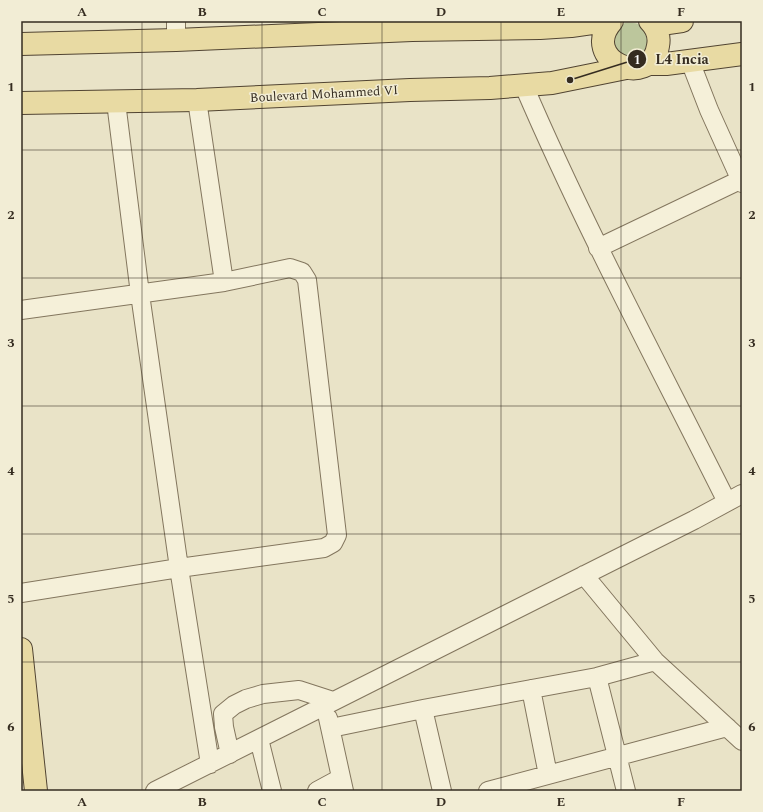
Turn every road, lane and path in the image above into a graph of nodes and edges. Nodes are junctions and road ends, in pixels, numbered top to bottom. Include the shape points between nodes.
1 (606, 21) edge
2 (612, 21) edge
3 (682, 21) edge
4 (652, 23) edge
5 (412, 26) edge
6 (176, 31) edge
7 (21, 44) edge
8 (742, 54) edge
9 (690, 61) junction
10 (647, 64) junction
11 (626, 68) junction
12 (524, 86) junction
13 (198, 100) junction
14 (116, 102) junction
15 (21, 103) edge
16 (741, 181) edge
17 (598, 248) junction
18 (224, 282) junction
19 (140, 294) junction
20 (21, 310) edge
21 (734, 498) edge
22 (179, 568) junction
23 (584, 575) junction
24 (21, 594) edge
25 (21, 649) edge
26 (655, 661) junction
27 (597, 677) junction
28 (531, 689) junction
29 (329, 703) junction
30 (423, 709) junction
31 (727, 727) junction
32 (331, 728) junction
33 (259, 739) junction
34 (742, 741) edge
35 (230, 754) junction
36 (618, 757) junction
37 (210, 764) junction
38 (548, 775) junction
39 (343, 785) edge
40 (36, 791) edge
41 (156, 791) edge
42 (272, 791) edge
43 (317, 791) edge
44 (442, 791) edge
45 (488, 791) edge
46 (626, 791) edge

1 - 5 main road via 540,28
2 - 11 main road via 607,26 603,43 610,59
3 - 4 main road
4 - 10 main road via 658,33 658,46 654,58
5 - 6 main road
6 - 7 main road
8 - 9 main road
9 - 10 main road
9 - 16 street
10 - 11 main road, Boulevard Mohammed VI via 637,68
11 - 12 main road, Boulevard Mohammed VI via 570,80
12 - 13 main road, Boulevard Mohammed VI
12 - 17 street
13 - 14 main road, Boulevard Mohammed VI
13 - 18 street
14 - 15 main road, Boulevard Mohammed VI
14 - 19 street
16 - 17 street
17 - 21 street
18 - 19 street
18 - 22 street via 290,268 302,272 307,280 337,535 333,543 324,548
19 - 20 street
19 - 22 street
21 - 23 street
22 - 24 street
22 - 37 street
23 - 26 street
23 - 29 street
25 - 40 main road
26 - 27 street
26 - 31 street
27 - 28 street
27 - 36 street
28 - 30 street
28 - 38 street
29 - 32 street
29 - 33 street
29 - 35 street via 299,690 263,694 234,705 223,714
30 - 32 street
30 - 44 street
31 - 34 street
31 - 36 street
32 - 39 street
33 - 35 street
33 - 42 street
35 - 37 street
36 - 38 street
36 - 46 street
37 - 41 street
38 - 45 street
39 - 43 street

